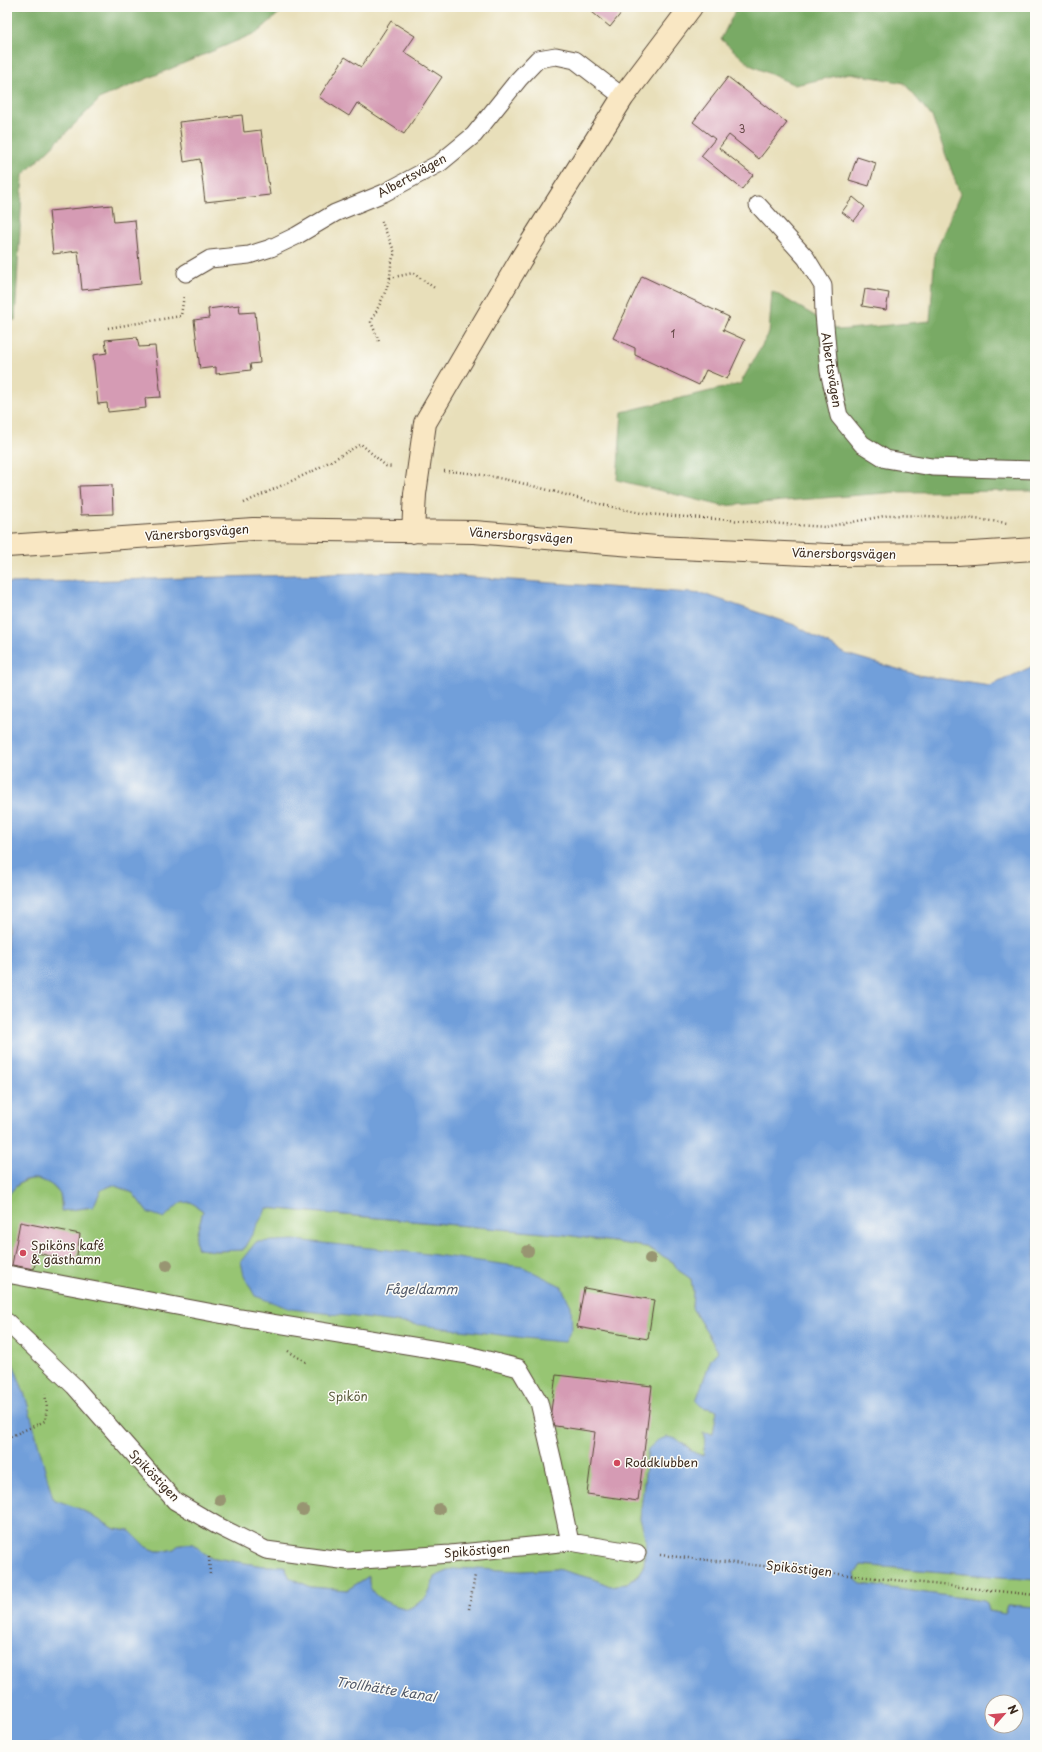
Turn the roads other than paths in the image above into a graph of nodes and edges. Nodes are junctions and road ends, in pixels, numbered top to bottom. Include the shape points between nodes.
1 (691, 7) edge
2 (623, 98) junction
3 (758, 205) dead end
4 (186, 273) road end
5 (1035, 470) edge
6 (413, 532) junction
7 (7, 546) edge
8 (1035, 549) edge
9 (7, 1274) edge
10 (7, 1322) edge
11 (570, 1542) junction
12 (638, 1553) road end

1 - 2 main road
2 - 4 lane, Albertsvägen via 574,60 556,56 538,59 518,79 474,135 440,163 384,193 335,213 271,248 249,255 210,258
2 - 6 main road via 521,259 425,424 415,494
3 - 5 lane, Albertsvägen via 806,258 823,286 829,371 838,416 862,444 886,459 932,467
6 - 7 main road, Vänersborgsvägen via 253,529
6 - 8 main road, Vänersborgsvägen via 474,532 657,547 828,555 957,554
9 - 11 lane via 240,1318 468,1355 519,1368 539,1402
10 - 11 lane, Spiköstigen via 74,1386 175,1501 266,1550 348,1561
11 - 12 lane, Spiköstigen

